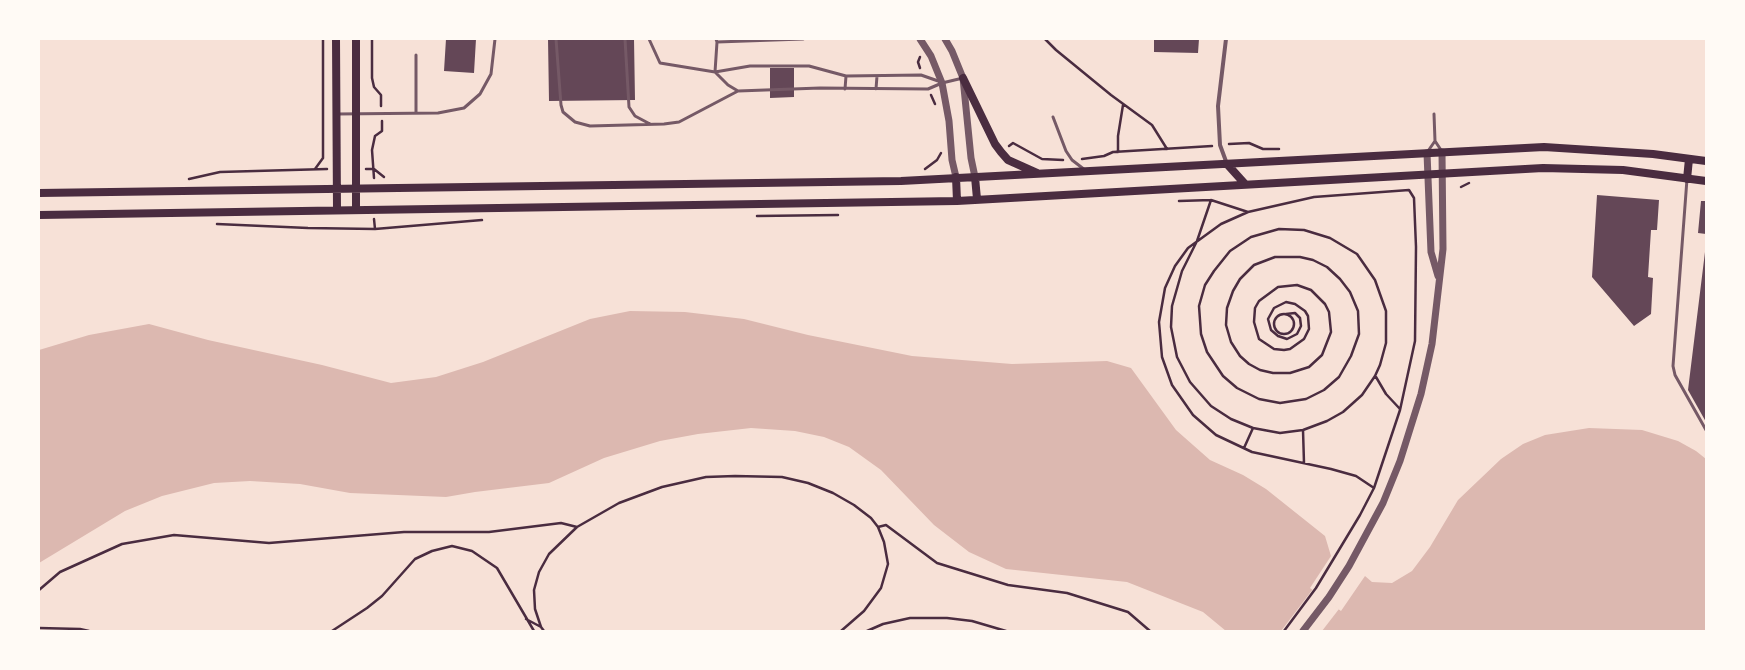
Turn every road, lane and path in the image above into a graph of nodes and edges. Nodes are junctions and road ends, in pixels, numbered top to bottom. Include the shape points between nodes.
1 (323, 39) edge
2 (336, 39) edge
3 (356, 39) edge
4 (495, 39) edge
5 (556, 39) edge
6 (625, 39) edge
7 (649, 39) edge
8 (724, 39) edge
9 (803, 39) edge
10 (920, 39) edge
11 (945, 39) edge
12 (1045, 39) edge
13 (1226, 39) edge
14 (717, 41) edge
15 (919, 53) dead end
16 (416, 55) dead end
17 (715, 72) junction
18 (846, 76) junction
19 (877, 76) junction
20 (924, 76) junction
21 (963, 78) junction
22 (942, 83) junction
23 (845, 89) junction
24 (876, 89) junction
25 (928, 89) junction
26 (738, 91) junction
27 (1123, 105) junction
28 (937, 106) dead end
29 (416, 113) junction
30 (337, 114) junction
31 (355, 114) junction
32 (1434, 114) dead end
33 (1053, 116) dead end
34 (652, 124) junction
35 (1436, 142) junction
36 (1013, 143) dead end
37 (1188, 147) dead end
38 (1167, 149) junction
39 (942, 152) dead end
40 (1118, 152) junction
41 (1442, 152) junction
42 (1427, 153) junction
43 (1689, 159) junction
44 (937, 160) dead end
45 (1072, 160) junction
46 (1706, 162) edge
47 (1227, 164) junction
48 (1088, 172) junction
49 (1428, 173) junction
50 (1443, 173) junction
51 (1039, 174) junction
52 (956, 177) junction
53 (975, 177) junction
54 (1687, 179) junction
55 (185, 180) dead end
56 (1474, 181) dead end
57 (1706, 181) edge
58 (1245, 184) junction
59 (337, 188) junction
60 (1461, 188) dead end
61 (356, 189) junction
62 (39, 193) edge
63 (977, 199) junction
64 (957, 201) junction
65 (337, 210) junction
66 (356, 210) junction
67 (1248, 212) junction
68 (39, 215) edge
69 (215, 224) dead end
70 (375, 229) dead end
71 (1197, 241) junction
72 (1438, 278) junction
73 (1286, 314) junction
74 (1376, 376) junction
75 (1400, 410) junction
76 (1253, 428) junction
77 (1303, 430) junction
78 (1706, 430) edge
79 (1244, 448) junction
80 (1304, 463) junction
81 (1374, 488) junction
82 (577, 527) junction
83 (878, 527) junction
84 (39, 590) edge
85 (526, 618) junction
86 (541, 627) junction
87 (39, 628) edge
88 (89, 631) edge
89 (332, 631) edge
90 (534, 631) edge
91 (544, 631) edge
92 (841, 631) edge
93 (867, 631) edge
94 (1006, 631) edge
95 (1150, 631) edge
96 (1284, 631) edge
97 (1303, 631) edge

1 - 55 path via 323,158 315,169 220,172
2 - 30 main road
3 - 31 main road
4 - 29 lane via 491,74 480,94 464,108 438,113
5 - 34 lane via 563,112 575,122 590,126
6 - 34 lane via 629,107 635,116
7 - 17 lane via 660,63
8 - 14 lane
9 - 14 lane
10 - 22 street via 931,56
11 - 21 street
12 - 27 path
13 - 47 street via 1218,106 1220,145
14 - 17 lane
15 - 20 path via 918,62
16 - 29 lane
17 - 18 lane via 750,66 809,66
17 - 26 lane
18 - 19 lane
18 - 23 lane
19 - 20 lane
19 - 24 lane
20 - 22 lane
21 - 22 lane
21 - 51 main road via 1001,152 1013,163
21 - 53 street
22 - 25 lane
22 - 52 street
23 - 24 lane
23 - 26 lane
24 - 25 lane
25 - 28 path
26 - 34 lane via 679,122
27 - 38 path via 1152,125
27 - 40 path
29 - 31 lane
30 - 31 lane
30 - 59 main road
31 - 61 main road
32 - 35 lane
33 - 45 lane via 1062,144
35 - 41 lane
35 - 42 lane
36 - 45 path via 1042,159
37 - 38 path
38 - 40 path
39 - 44 path
40 - 45 path
41 - 42 main road
41 - 43 main road via 1544,147 1609,150
41 - 50 street
42 - 47 main road
42 - 49 street
43 - 46 main road
43 - 54 main road
45 - 48 lane
47 - 48 main road
47 - 58 main road
48 - 51 main road
49 - 50 main road
49 - 58 main road
49 - 72 street via 1431,252
50 - 54 main road via 1544,168 1623,170
50 - 72 street via 1443,249
51 - 53 main road
52 - 53 main road
52 - 61 main road via 779,184
52 - 64 main road
53 - 63 main road
54 - 57 main road
54 - 78 lane via 1673,366 1675,375
56 - 60 path
58 - 63 main road
59 - 61 main road
59 - 62 main road
59 - 65 main road
61 - 66 main road
63 - 64 main road
64 - 66 main road
65 - 66 main road
65 - 68 main road
67 - 71 path via 1221,224
67 - 71 path via 1211,200
67 - 75 path via 1314,197 1409,190 1414,198 1416,247 1415,341
69 - 70 path
71 - 76 path via 1182,271 1172,306 1172,327 1177,357 1190,382 1211,406 1231,419
71 - 79 path via 1188,248 1165,288 1159,322 1162,357 1172,385 1193,415 1216,435
72 - 97 street via 1432,344 1421,394 1400,461 1366,536 1329,597
73 - 73 path via 1292,318 1294,324 1290,331 1281,333 1275,328 1275,321 1280,315
73 - 74 path via 1295,313 1300,318 1301,326 1297,334 1287,339 1271,330 1268,319 1274,308 1286,302 1295,304 1308,316 1309,329 1304,339 1290,349 1284,350 1274,349 1259,339 1254,322 1255,308 1259,301 1278,287 1297,285 1310,290 1325,304 1329,312 1331,332 1322,355 1309,367 1290,373 1273,373 1248,364 1231,342 1226,324 1227,308 1240,279 1254,265 1275,257 1313,260 1340,278 1350,292 1358,311 1359,334 1351,356 1339,377 1324,390 1306,399 1280,403 1259,399 1238,388 1223,376 1207,352 1201,334 1199,306 1205,285 1230,251 1252,237 1279,229 1304,230 1330,238 1357,254 1375,280 1386,311 1386,343
74 - 75 path via 1386,394
74 - 77 path via 1343,412
75 - 81 path
76 - 77 path via 1280,433
76 - 79 path
77 - 80 path
79 - 80 path
80 - 81 path via 1356,476
81 - 96 path via 1316,588
82 - 83 path via 619,503 655,489 706,477 735,476 782,477 808,483 854,505
82 - 84 path via 561,523 489,532 404,532 269,543 174,535 122,544 60,572
82 - 86 path via 549,554 539,572 534,596
83 - 92 path via 888,564 881,588 864,611
83 - 95 path via 886,525 937,563 1008,585 1066,593 1128,612
85 - 86 path
85 - 89 path via 497,568 472,552 452,546 432,550 415,560 377,600
85 - 90 path
86 - 91 path
87 - 88 path
93 - 94 path via 883,624 910,618 972,621

